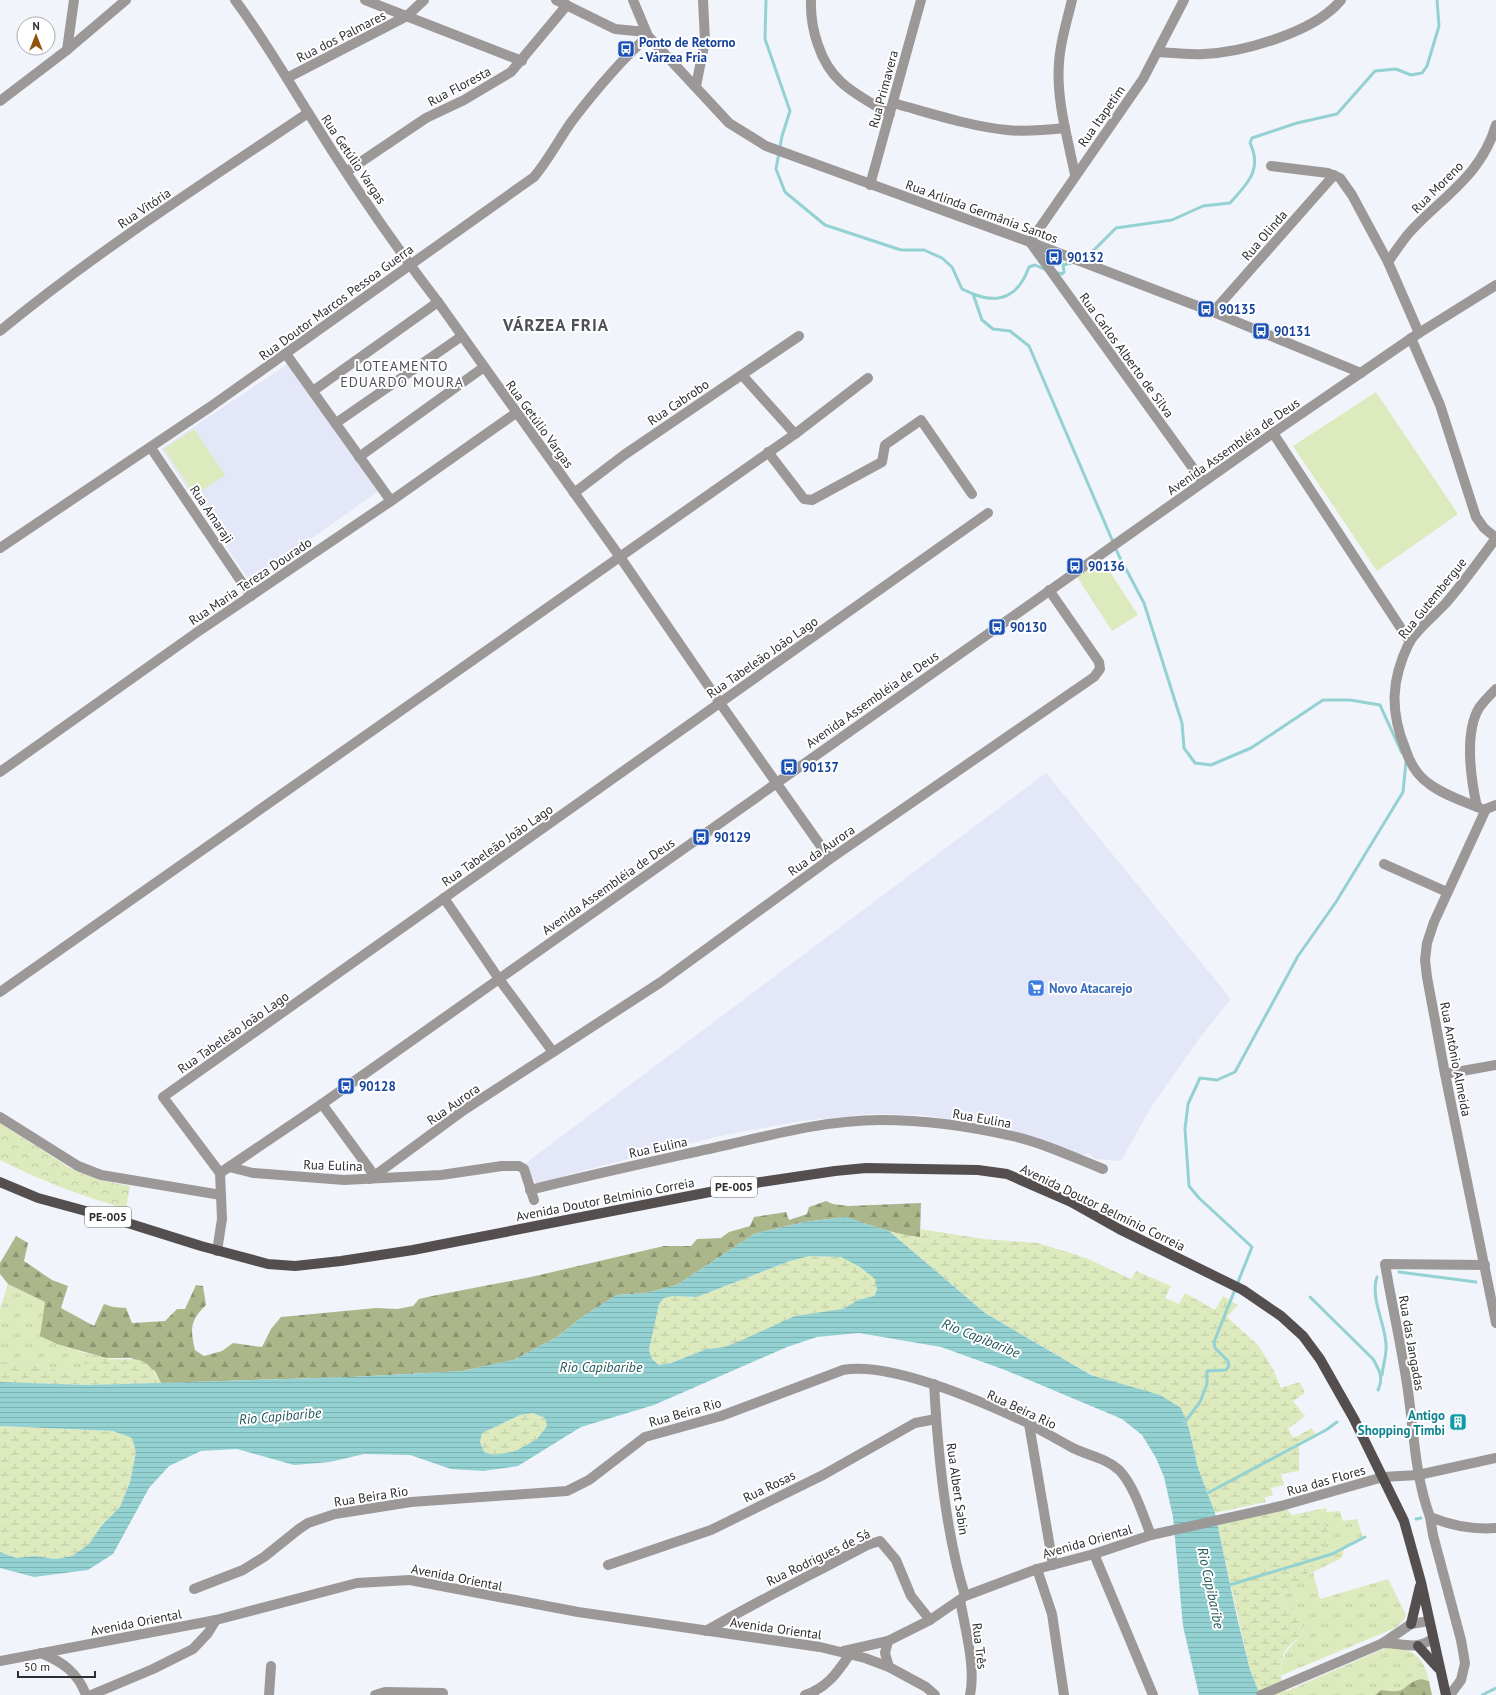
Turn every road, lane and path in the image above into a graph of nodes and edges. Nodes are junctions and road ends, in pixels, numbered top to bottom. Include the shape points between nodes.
1 (74, 0) edge
2 (126, 0) edge
3 (234, 0) edge
4 (365, 0) edge
5 (424, 0) edge
6 (556, 0) edge
7 (633, 0) edge
8 (703, 0) edge
9 (811, 0) edge
10 (921, 0) edge
11 (1072, 0) edge
12 (1184, 0) edge
13 (1341, 0) edge
14 (567, 5) junction
15 (407, 16) junction
16 (647, 34) junction
17 (67, 50) junction
18 (1158, 52) junction
19 (522, 61) junction
20 (287, 78) junction
21 (696, 86) junction
22 (0, 101) edge
23 (893, 103) junction
24 (308, 114) junction
25 (890, 114) junction
26 (1496, 125) edge
27 (1065, 128) junction
28 (1271, 166) dead end
29 (346, 172) junction
30 (1075, 175) junction
31 (1334, 175) junction
32 (870, 185) junction
33 (1030, 242) junction
34 (1388, 262) junction
35 (410, 265) junction
36 (1496, 285) edge
37 (438, 302) junction
38 (1213, 312) junction
39 (0, 331) edge
40 (462, 336) junction
41 (799, 336) dead end
42 (1415, 336) junction
43 (286, 354) junction
44 (484, 367) junction
45 (1361, 373) junction
46 (742, 375) junction
47 (868, 378) dead end
48 (313, 391) junction
49 (516, 413) junction
50 (336, 423) junction
51 (1273, 433) junction
52 (795, 434) junction
53 (151, 448) junction
54 (768, 452) junction
55 (359, 457) junction
56 (1203, 482) junction
57 (574, 493) junction
58 (972, 494) dead end
59 (391, 501) junction
60 (988, 513) dead end
61 (1496, 538) edge
62 (0, 548) edge
63 (620, 557) junction
64 (1049, 590) junction
65 (251, 596) junction
66 (1410, 642) junction
67 (1496, 689) edge
68 (720, 703) junction
69 (0, 772) edge
70 (776, 782) junction
71 (1496, 805) edge
72 (1481, 808) junction
73 (830, 859) junction
74 (1384, 864) dead end
75 (1447, 892) junction
76 (444, 898) junction
77 (499, 979) junction
78 (0, 992) edge
79 (552, 1052) junction
80 (1496, 1065) edge
81 (1445, 1074) junction
82 (322, 1104) junction
83 (0, 1117) edge
84 (229, 1167) junction
85 (1102, 1169) dead end
86 (220, 1173) junction
87 (372, 1177) junction
88 (0, 1182) edge
89 (530, 1190) junction
90 (221, 1195) junction
91 (534, 1200) dead end
92 (217, 1251) junction
93 (1485, 1265) junction
94 (1496, 1323) edge
95 (934, 1384) junction
96 (936, 1419) junction
97 (1029, 1424) junction
98 (1496, 1458) edge
99 (1418, 1475) junction
100 (1383, 1477) junction
101 (1430, 1517) junction
102 (1496, 1528) edge
103 (1164, 1532) joint
104 (1151, 1535) junction
105 (1094, 1554) junction
106 (608, 1565) dead end
107 (1053, 1565) junction
108 (1037, 1569) junction
109 (1421, 1582) junction
110 (194, 1589) dead end
111 (962, 1598) junction
112 (216, 1620) junction
113 (930, 1620) junction
114 (1429, 1621) junction
115 (1411, 1624) junction
116 (706, 1631) junction
117 (1433, 1638) junction
118 (888, 1641) junction
119 (1383, 1643) junction
120 (1418, 1646) junction
121 (41, 1653) junction
122 (846, 1653) junction
123 (0, 1661) edge
124 (271, 1666) dead end
125 (889, 1667) junction
126 (1440, 1672) junction
127 (443, 1693) dead end
128 (86, 1695) edge
129 (91, 1695) edge
130 (269, 1695) edge
131 (375, 1695) edge
132 (805, 1695) edge
133 (935, 1695) edge
134 (970, 1695) edge
135 (1064, 1695) edge
136 (1153, 1695) edge
137 (1261, 1695) edge
138 (1446, 1695) edge
139 (1450, 1695) edge

1 - 17 street
2 - 17 street
3 - 20 street, Rua Getúlio Vargas
4 - 15 street
5 - 15 street, Rua dos Palmares
6 - 14 street
7 - 16 street
8 - 21 street via 705,41
9 - 25 street via 813,25 829,68 851,91
10 - 23 street, Rua Primavera
11 - 27 street via 1059,65
12 - 18 street, Rua Itapetim
13 - 18 street via 1332,10 1308,25 1248,46 1204,54
14 - 16 street via 615,29
14 - 19 street, Rua Floresta
15 - 19 street
15 - 20 street, Rua dos Palmares
16 - 21 street, Rua Arlinda Germânia Santos
16 - 35 street, Rua Doutor Marcos Pessoa Guerra via 627,54 572,122 549,160 534,177
17 - 22 street
18 - 30 street, Rua Itapetim
19 - 29 street, Rua Floresta via 500,80 426,118
20 - 24 street, Rua Getúlio Vargas
21 - 32 street, Rua Arlinda Germânia Santos via 729,123 749,138
23 - 25 street, Rua Primavera
23 - 27 street via 1005,130
24 - 29 street, Rua Getúlio Vargas
24 - 39 street, Rua Vitória via 120,240 38,299
25 - 32 street, Rua Primavera
26 - 34 street, Rua Moreno via 1486,151 1468,176 1410,232
27 - 30 street
28 - 31 street
29 - 35 street, Rua Getúlio Vargas
30 - 33 street, Rua Itapetim
31 - 34 street via 1344,183 1352,195
31 - 38 street, Rua Olinda
32 - 33 street, Rua Arlinda Germânia Santos
33 - 38 street, Rua Arlinda Germânia Santos
33 - 56 street, Rua Carlos Alberto de Silva
34 - 42 street
35 - 37 street, Rua Getúlio Vargas
35 - 43 street, Rua Doutor Marcos Pessoa Guerra
36 - 42 street, Avenida Assembléia de Deus
37 - 40 street, Rua Getúlio Vargas
37 - 48 street
38 - 45 street, Rua Arlinda Germânia Santos
40 - 44 street, Rua Getúlio Vargas
40 - 50 street
41 - 46 street, Rua Cabrobo
42 - 45 street, Avenida Assembléia de Deus
42 - 61 street via 1476,517
43 - 48 street
43 - 53 street, Rua Doutor Marcos Pessoa Guerra
44 - 49 street, Rua Getúlio Vargas
44 - 55 street
45 - 51 street, Avenida Assembléia de Deus
46 - 52 street
46 - 57 street, Rua Cabrobo via 624,454
47 - 52 street
48 - 50 street
49 - 57 street, Rua Getúlio Vargas
49 - 59 street, Rua Maria Tereza Dourado
50 - 55 street
51 - 56 street, Avenida Assembléia de Deus
51 - 66 street
52 - 54 street
53 - 62 street, Rua Doutor Marcos Pessoa Guerra
53 - 65 street, Rua Amaraji
54 - 58 street via 804,499 812,500 882,462 885,445 921,420
54 - 63 street
55 - 59 street
56 - 64 street, Avenida Assembléia de Deus
57 - 63 street, Rua Getúlio Vargas
59 - 65 street, Rua Maria Tereza Dourado
60 - 68 street, Rua Tabeleão João Lago
61 - 66 street, Rua Gutembergue via 1446,603
63 - 68 street, Rua Getúlio Vargas
63 - 78 street
64 - 70 street, Avenida Assembléia de Deus
64 - 73 street, Rua da Aurora via 1100,666 1097,674
65 - 69 street, Rua Maria Tereza Dourado
66 - 72 street, Rua Gutembergue via 1397,676 1394,695 1396,723 1405,749 1427,783
67 - 72 street via 1479,708 1472,731 1471,776
68 - 70 street, Rua Getúlio Vargas
68 - 76 street, Rua Tabeleão João Lago
70 - 73 street, Rua Getúlio Vargas
70 - 77 street, Avenida Assembléia de Deus
71 - 72 street
72 - 75 street, Rua Antônio Almeida
73 - 79 street, Rua da Aurora via 661,982
74 - 75 street
75 - 81 street, Rua Antônio Almeida via 1430,936 1425,960
76 - 77 street
76 - 86 street, Rua Tabeleão João Lago via 163,1097
77 - 79 street
77 - 82 street, Avenida Assembléia de Deus
79 - 87 street, Rua Aurora via 464,1110
80 - 81 street
81 - 93 street, Rua Antônio Almeida
82 - 84 street, Avenida Assembléia de Deus
82 - 87 street
83 - 90 street via 78,1166 101,1175
84 - 86 street, Avenida Assembléia de Deus
84 - 87 street, Rua Eulina via 253,1173 344,1180
85 - 89 street, Rua Eulina via 1070,1155 1013,1136 968,1127 917,1121 878,1120 839,1122 758,1138
86 - 90 street
87 - 89 street, Rua Eulina via 441,1175 519,1166 524,1169
88 - 92 main road, Avenida Doutor Belmínio Correia / PE-005 via 38,1198
89 - 91 street
90 - 92 street via 222,1224
92 - 100 main road, Avenida Doutor Belmínio Correia / PE-005 via 268,1264 295,1266 413,1250 821,1172 866,1168 978,1170 1007,1174 1071,1202 1242,1290 1281,1316 1312,1346 1354,1418
93 - 94 street, Rua Antônio Almeida
93 - 99 street, Rua das Jangadas via 1385,1264 1408,1390
95 - 96 street, Rua Albert Sabin
95 - 97 street, Rua Beira Rio
95 - 110 street, Rua Beira Rio via 876,1369 843,1370 721,1416 645,1437 574,1489 474,1499 411,1502 335,1514 308,1523 243,1570
96 - 106 street, Rua Rosas via 915,1423 823,1474 711,1530
96 - 111 street, Rua Albert Sabin via 954,1557
97 - 104 street, Rua Beira Rio via 1078,1450 1111,1463 1121,1471
97 - 107 street
98 - 99 street, Rua das Flores
99 - 100 street, Rua das Flores
99 - 101 street, Rua das Jangadas
100 - 103 street, Rua das Flores via 1281,1506
100 - 109 main road, Avenida Doutor Belmínio Correia / PE-005 via 1404,1521
101 - 102 street via 1452,1526
101 - 139 street, Rua das Jangadas via 1465,1663 1461,1680
103 - 104 street, Avenida Oriental
104 - 105 street, Avenida Oriental
105 - 107 street, Avenida Oriental
105 - 136 street
107 - 108 street, Avenida Oriental
108 - 111 street, Avenida Oriental
108 - 135 street via 1052,1614
109 - 114 main road, Avenida Doutor Belmínio Correia / PE-005
109 - 115 main road
111 - 113 street, Avenida Oriental
111 - 134 street, Rua Três via 971,1672
112 - 116 street, Avenida Oriental via 332,1589 378,1581 410,1580 578,1612
112 - 121 street, Avenida Oriental
112 - 129 street via 208,1634 193,1649
113 - 116 street, Rua Rodrigues de Sá via 911,1596 896,1560 880,1541 867,1545 795,1584 757,1601
113 - 118 street, Avenida Oriental
114 - 115 street
114 - 117 main road, PE-005
115 - 119 street
116 - 122 street, Avenida Oriental
117 - 120 street
117 - 126 main road, PE-005
118 - 122 street, Avenida Oriental
118 - 125 street via 885,1653
119 - 120 street
119 - 137 street
120 - 126 main road
121 - 123 street, Avenida Oriental
121 - 128 street via 55,1658 73,1672
122 - 125 street
122 - 132 street via 836,1675 824,1687
124 - 130 street
125 - 133 street via 926,1687
126 - 138 main road, PE-005
127 - 131 street via 385,1692

